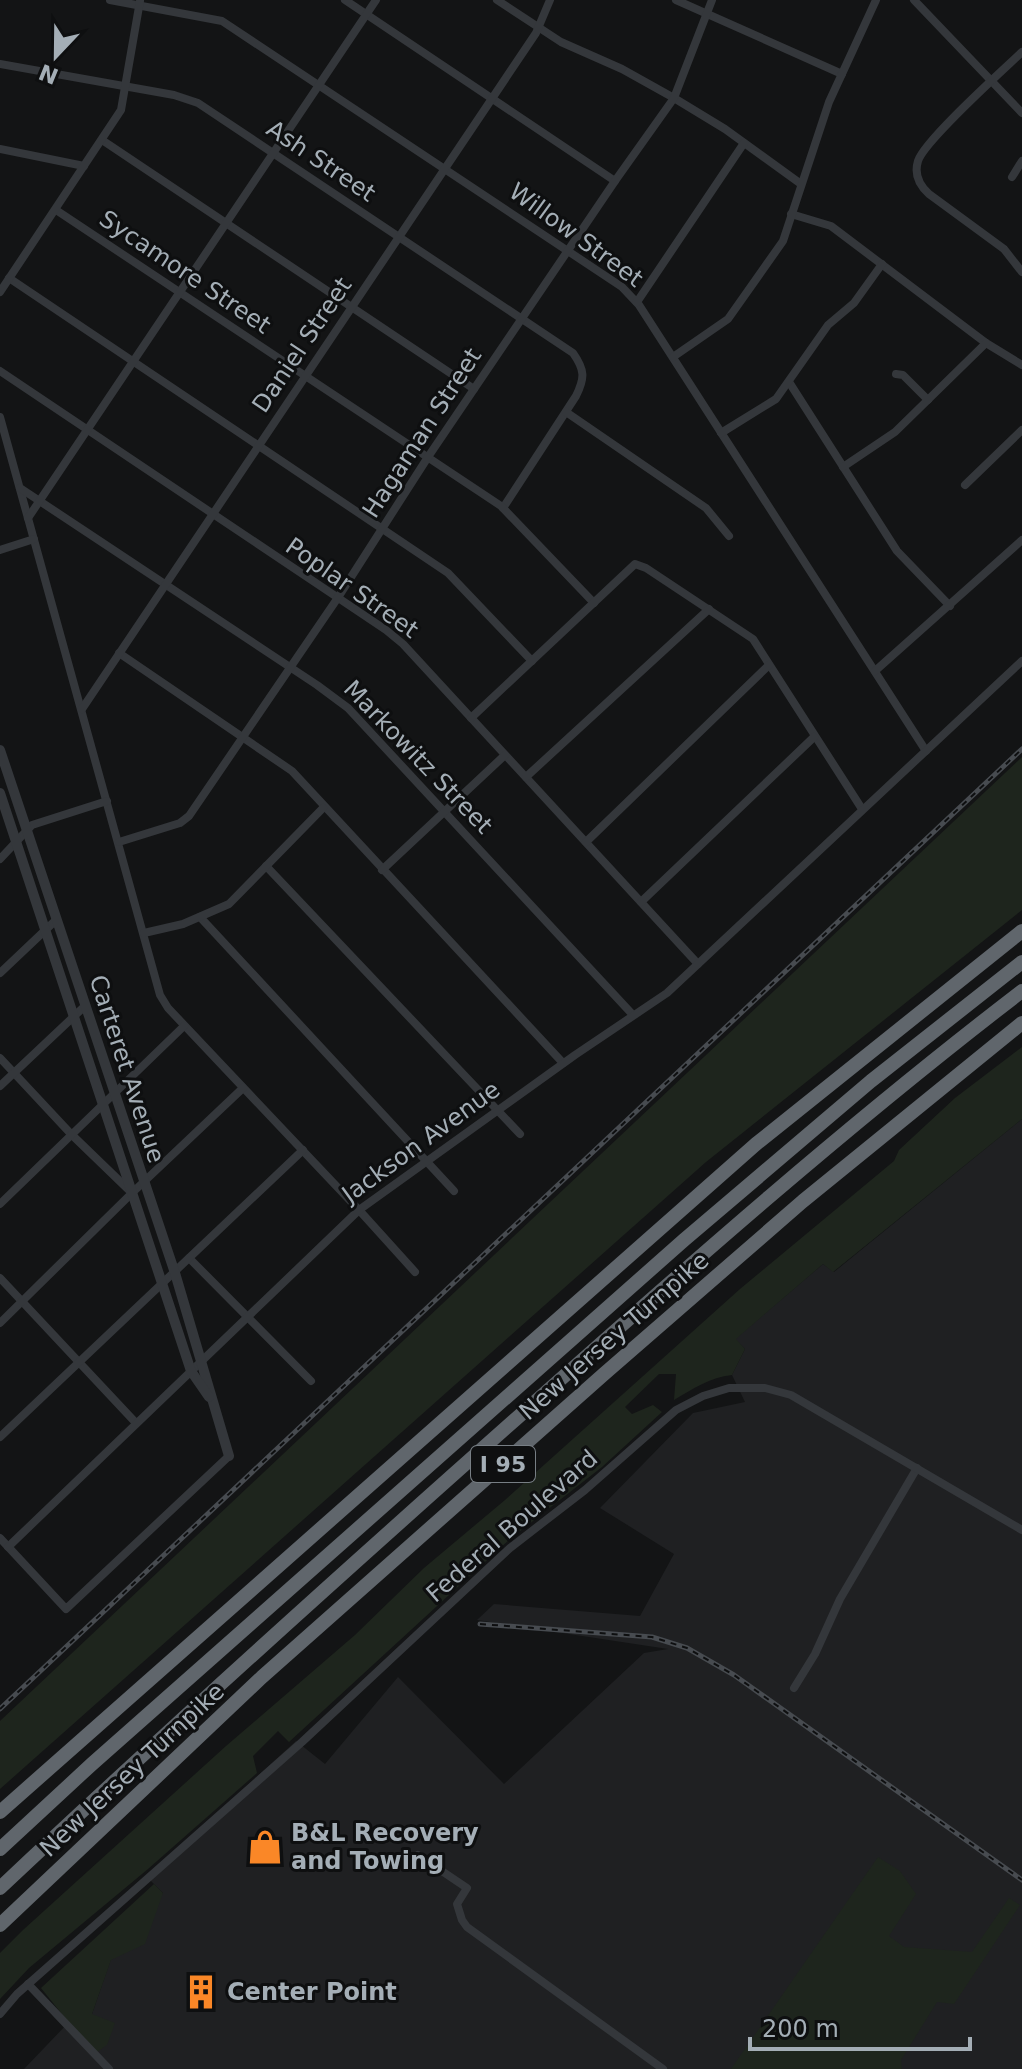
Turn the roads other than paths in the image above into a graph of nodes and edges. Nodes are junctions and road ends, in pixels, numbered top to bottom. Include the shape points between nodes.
1 (110, 0) edge
2 (345, 0) edge
3 (376, 0) edge
4 (497, 0) edge
5 (550, 0) edge
6 (676, 0) edge
7 (712, 0) edge
8 (876, 0) edge
9 (914, 0) edge
10 (140, 3) edge
11 (707, 13) junction
12 (366, 15) junction
13 (538, 27) junction
14 (1022, 52) edge
15 (0, 64) edge
16 (842, 74) junction
17 (992, 81) junction
18 (320, 84) junction
19 (125, 86) junction
20 (674, 98) junction
21 (492, 99) junction
22 (1022, 113) edge
23 (102, 140) junction
24 (744, 143) junction
25 (0, 149) edge
26 (274, 154) junction
27 (1022, 161) edge
28 (84, 166) junction
29 (444, 168) junction
30 (1012, 177) dead end
31 (615, 181) junction
32 (801, 184) junction
33 (56, 210) junction
34 (791, 214) junction
35 (227, 223) junction
36 (398, 237) junction
37 (569, 250) junction
38 (882, 264) junction
39 (1022, 272) edge
40 (9, 278) junction
41 (0, 292) edge
42 (178, 292) junction
43 (637, 302) junction
44 (352, 307) junction
45 (521, 320) junction
46 (986, 343) junction
47 (673, 357) junction
48 (133, 362) junction
49 (1022, 365) edge
50 (0, 371) edge
51 (896, 374) dead end
52 (306, 376) junction
53 (789, 382) junction
54 (474, 389) junction
55 (928, 400) junction
56 (566, 412) junction
57 (0, 417) edge
58 (1022, 430) edge
59 (88, 432) junction
60 (721, 433) junction
61 (258, 446) junction
62 (428, 457) junction
63 (843, 467) junction
64 (965, 485) dead end
65 (20, 488) junction
66 (40, 501) junction
67 (503, 508) junction
68 (212, 515) junction
69 (28, 518) junction
70 (383, 529) junction
71 (729, 536) dead end
72 (34, 539) junction
73 (1022, 540) edge
74 (0, 550) edge
75 (165, 584) junction
76 (337, 599) junction
77 (594, 603) junction
78 (950, 606) junction
79 (709, 609) junction
80 (119, 653) junction
81 (532, 661) junction
82 (1022, 661) edge
83 (769, 665) junction
84 (289, 666) junction
85 (875, 671) junction
86 (82, 709) junction
87 (471, 718) junction
88 (242, 737) junction
89 (814, 737) junction
90 (0, 750) edge
91 (926, 751) junction
92 (505, 755) junction
93 (2, 766) edge
94 (526, 777) junction
95 (0, 793) edge
96 (107, 801) junction
97 (323, 808) junction
98 (862, 809) junction
99 (444, 812) junction
100 (27, 831) junction
101 (119, 842) junction
102 (586, 842) junction
103 (15, 843) junction
104 (0, 859) edge
105 (266, 866) junction
106 (382, 870) junction
107 (641, 902) junction
108 (200, 917) junction
109 (56, 920) junction
110 (45, 930) junction
111 (1022, 931) edge
112 (144, 933) junction
113 (1022, 962) edge
114 (698, 964) junction
115 (0, 973) edge
116 (1022, 991) edge
117 (86, 1005) junction
118 (633, 1015) junction
119 (74, 1016) junction
120 (1022, 1023) edge
121 (184, 1026) junction
122 (0, 1058) edge
123 (563, 1063) junction
124 (13, 1073) junction
125 (0, 1086) edge
126 (243, 1088) junction
127 (115, 1094) junction
128 (104, 1104) junction
129 (497, 1110) junction
130 (71, 1134) junction
131 (520, 1134) dead end
132 (303, 1150) junction
133 (427, 1161) junction
134 (143, 1182) junction
135 (454, 1191) dead end
136 (132, 1193) junction
137 (0, 1204) edge
138 (359, 1210) junction
139 (189, 1258) junction
140 (415, 1272) dead end
141 (175, 1273) junction
142 (0, 1278) edge
143 (163, 1283) junction
144 (22, 1302) junction
145 (248, 1317) junction
146 (0, 1323) edge
147 (202, 1360) junction
148 (79, 1362) junction
149 (191, 1371) junction
150 (311, 1381) dead end
151 (212, 1402) junction
152 (136, 1423) junction
153 (0, 1437) edge
154 (229, 1456) joint
155 (917, 1468) junction
156 (1022, 1530) edge
157 (0, 1538) edge
158 (8, 1547) junction
159 (794, 1688) dead end
160 (0, 1812) edge
161 (0, 1849) edge
162 (418, 1855) dead end
163 (0, 1888) edge
164 (0, 1925) edge
165 (28, 1984) junction
166 (0, 2014) edge
167 (109, 2069) edge
168 (663, 2069) edge

1 - 10 street, Willow Street
2 - 12 street
3 - 12 street
4 - 13 street
5 - 13 street, Daniel Street
6 - 11 street
7 - 11 street, Hagaman Street
8 - 16 street
9 - 17 street
10 - 18 street, Willow Street via 222,21
10 - 19 street
11 - 16 street
11 - 20 street, Hagaman Street
12 - 18 street
12 - 21 street
13 - 20 street
13 - 21 street, Daniel Street
14 - 17 street
15 - 19 street, Ash Street
16 - 32 street
17 - 22 street
17 - 39 street via 924,149 916,171 922,188 1004,249
18 - 26 street
18 - 29 street, Willow Street
19 - 23 street via 121,110
19 - 26 street, Ash Street via 198,103
20 - 24 street
20 - 31 street, Hagaman Street
21 - 29 street, Daniel Street
21 - 31 street
23 - 28 street
23 - 35 street
24 - 32 street
24 - 43 street
25 - 28 street
26 - 35 street
26 - 36 street, Ash Street
27 - 30 street
28 - 33 street
29 - 36 street, Daniel Street
29 - 37 street, Willow Street
31 - 37 street, Hagaman Street
32 - 34 street
33 - 40 street
33 - 42 street, Sycamore Street
34 - 38 street via 831,226
34 - 47 street via 783,241 728,319
35 - 42 street
35 - 44 street
36 - 44 street, Daniel Street
36 - 45 street, Ash Street
37 - 43 street, Willow Street
37 - 45 street, Hagaman Street
38 - 46 street
38 - 53 street via 854,303 828,325
40 - 41 street
40 - 48 street
42 - 48 street
42 - 52 street, Sycamore Street
43 - 47 street, Willow Street
44 - 52 street, Daniel Street
44 - 54 street
45 - 54 street, Hagaman Street
45 - 56 street, Ash Street via 573,353 583,370 584,379
46 - 49 street
46 - 55 street
47 - 60 street, Willow Street
48 - 59 street
48 - 61 street
50 - 59 street, Poplar Street
51 - 55 street
52 - 61 street, Daniel Street
52 - 62 street, Sycamore Street
53 - 60 street via 776,399
53 - 63 street
54 - 62 street, Hagaman Street
55 - 63 street via 895,432
56 - 67 street
56 - 71 street via 706,508
57 - 65 street
58 - 64 street
59 - 66 street
59 - 68 street, Poplar Street
60 - 85 street, Willow Street
61 - 68 street, Daniel Street
61 - 70 street
62 - 67 street, Sycamore Street
62 - 70 street, Hagaman Street
63 - 78 street via 897,551
65 - 66 street, Markowitz Street
65 - 69 street
66 - 69 street
66 - 75 street, Markowitz Street
67 - 77 street, Sycamore Street
68 - 75 street, Daniel Street
68 - 76 street, Poplar Street
69 - 72 street
70 - 76 street, Hagaman Street
70 - 81 street via 448,573
72 - 74 street
72 - 86 street
73 - 78 street
75 - 80 street, Daniel Street
75 - 84 street, Markowitz Street
76 - 84 street, Hagaman Street
76 - 87 street, Poplar Street via 403,644
77 - 79 street via 635,564
77 - 81 street
78 - 85 street
79 - 83 street via 753,639
79 - 94 street
80 - 86 street, Daniel Street
80 - 88 street
81 - 87 street
82 - 91 street, Jackson Avenue
83 - 89 street
83 - 102 street
84 - 88 street, Hagaman Street
84 - 99 street, Markowitz Street via 348,708
85 - 91 street, Willow Street
86 - 96 street
87 - 92 street, Poplar Street
88 - 97 street via 292,771
88 - 101 street, Hagaman Street via 189,816
89 - 98 street
89 - 107 street
90 - 93 street, Carteret Avenue
91 - 98 street, Jackson Avenue
92 - 94 street, Poplar Street
92 - 99 street
93 - 100 street, Carteret Avenue
94 - 102 street, Poplar Street
95 - 103 street, Carteret Avenue
96 - 100 street
96 - 101 street
97 - 105 street
97 - 106 street
98 - 114 street, Jackson Avenue
99 - 106 street
99 - 118 street, Markowitz Street
100 - 103 street
100 - 109 street, Carteret Avenue
101 - 112 street
102 - 107 street, Poplar Street
103 - 104 street
103 - 110 street, Carteret Avenue
105 - 108 street via 229,904
105 - 129 street
106 - 123 street
107 - 114 street, Poplar Street
108 - 112 street
108 - 133 street
109 - 110 street
109 - 117 street, Carteret Avenue
110 - 115 street
110 - 119 street, Carteret Avenue
111 - 160 highway, New Jersey Turnpike via 722,1173
112 - 121 street via 160,995
113 - 161 highway, New Jersey Turnpike / I 95 via 871,1081 684,1240
114 - 118 street, Jackson Avenue
116 - 163 highway, New Jersey Turnpike / I 95 via 710,1247 250,1655
117 - 119 street
117 - 127 street, Carteret Avenue
118 - 123 street, Jackson Avenue
119 - 124 street
119 - 128 street, Carteret Avenue
120 - 164 highway, New Jersey Turnpike / I 95 via 814,1191 626,1355 262,1677
121 - 126 street
121 - 127 street
122 - 124 street
123 - 129 street, Jackson Avenue
124 - 125 street
124 - 130 street
126 - 132 street
126 - 134 street
127 - 128 street
127 - 134 street, Carteret Avenue
128 - 130 street
128 - 136 street, Carteret Avenue
129 - 131 street
129 - 133 street, Jackson Avenue
130 - 136 street
130 - 137 street
132 - 138 street
132 - 139 street
133 - 135 street
133 - 138 street, Jackson Avenue
134 - 136 street
134 - 141 street, Carteret Avenue
136 - 143 street, Carteret Avenue
136 - 144 street
138 - 140 street
138 - 145 street, Jackson Avenue
139 - 141 street
139 - 145 street
141 - 143 street
141 - 147 street, Carteret Avenue
142 - 144 street
143 - 148 street
143 - 149 street, Carteret Avenue
144 - 146 street
144 - 148 street
145 - 147 street, Jackson Avenue
145 - 150 street
147 - 149 street, Jackson Avenue
147 - 151 street, Carteret Avenue
148 - 152 street
148 - 153 street
149 - 151 street, Carteret Avenue
149 - 152 street, Jackson Avenue
151 - 154 street, Carteret Avenue
152 - 158 street, Jackson Avenue
154 - 158 street via 66,1609
155 - 156 street, Federal Boulevard
155 - 159 street
155 - 165 street, Federal Boulevard via 780,1391 740,1387 703,1396 676,1410 510,1548 302,1742
157 - 158 street
162 - 168 street via 467,1888 457,1904 467,1927
165 - 166 street, Federal Boulevard
165 - 167 street

